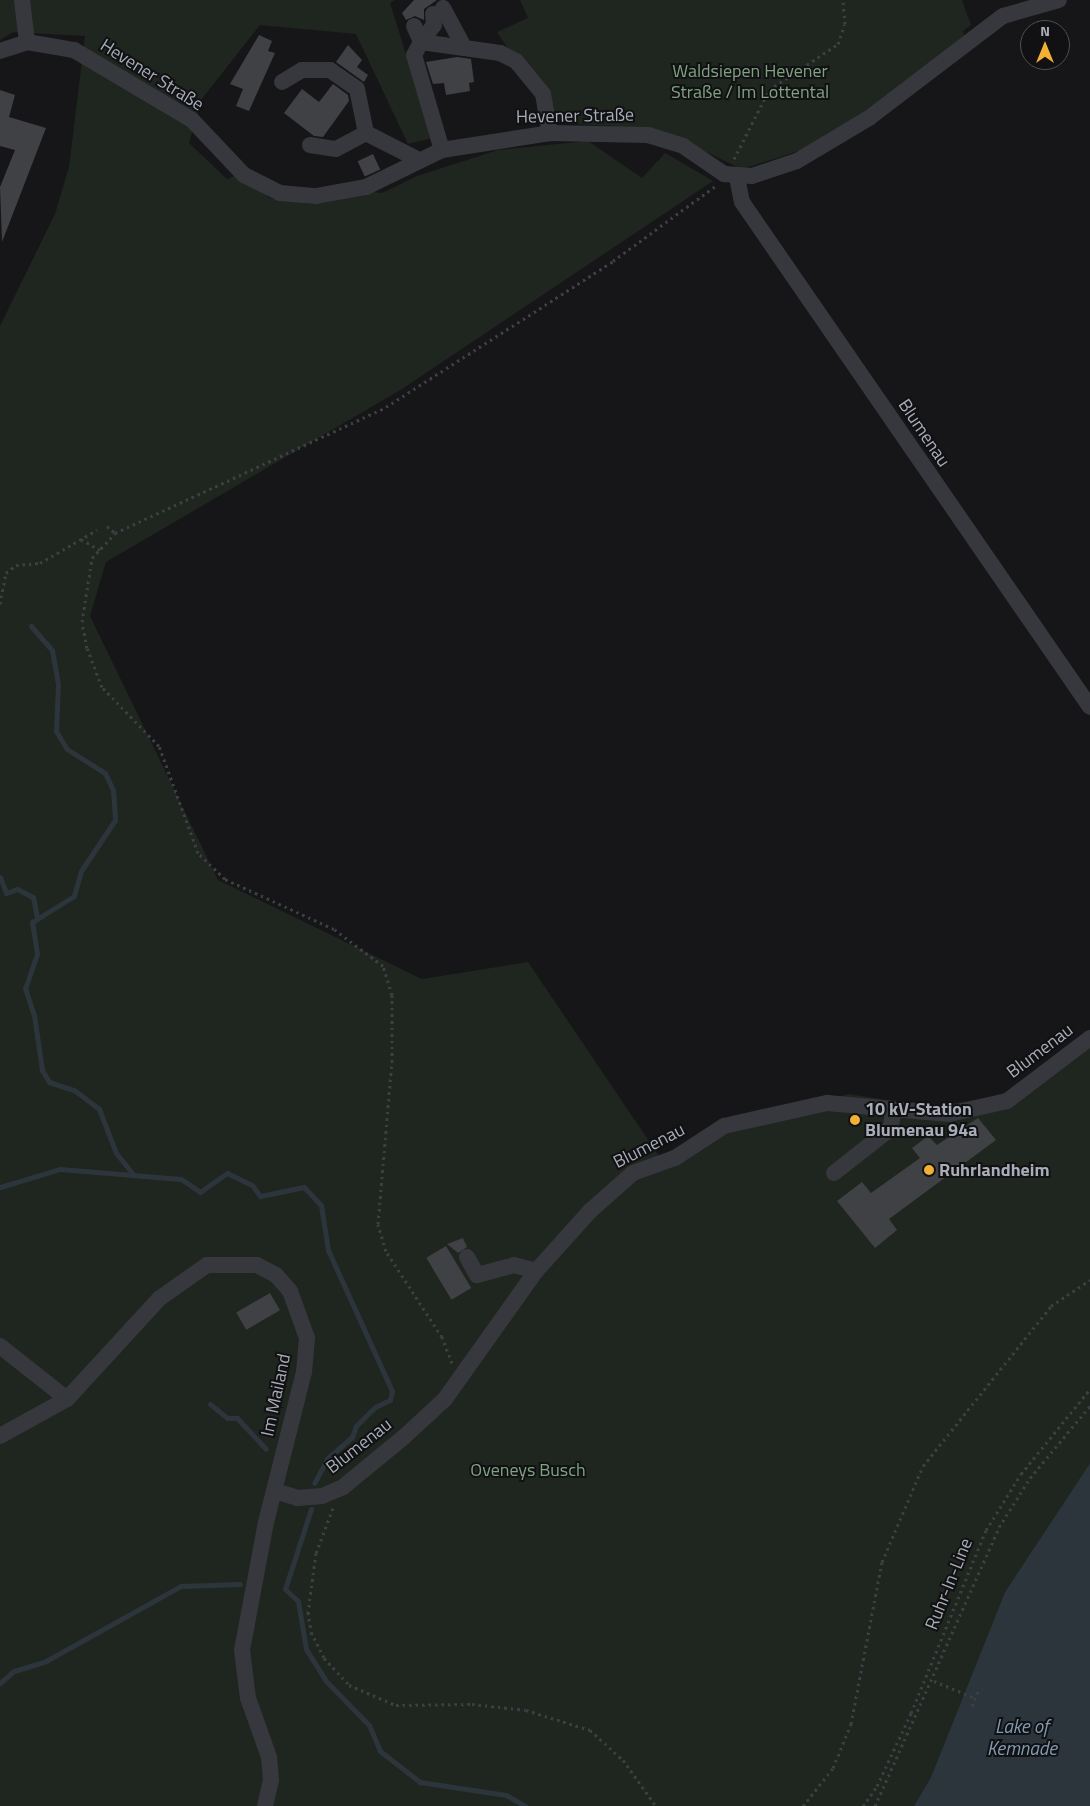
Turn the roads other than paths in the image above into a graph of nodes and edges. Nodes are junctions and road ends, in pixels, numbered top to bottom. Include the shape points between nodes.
1 (22, 0) edge
2 (1059, 0) edge
3 (414, 26) dead end
4 (27, 42) junction
5 (421, 42) junction
6 (464, 47) junction
7 (0, 51) edge
8 (282, 82) dead end
9 (366, 133) junction
10 (550, 133) junction
11 (310, 145) dead end
12 (442, 150) junction
13 (417, 159) junction
14 (730, 175) junction
15 (1090, 707) edge
16 (1090, 1038) edge
17 (894, 1110) junction
18 (834, 1173) dead end
19 (467, 1257) dead end
20 (536, 1271) junction
21 (0, 1346) edge
22 (67, 1399) junction
23 (0, 1436) edge
24 (275, 1491) junction
25 (265, 1806) edge

1 - 4 street
2 - 14 street via 1003,16 869,118 797,161
3 - 5 street
4 - 7 street, Hevener Straße
4 - 13 street, Hevener Straße via 74,50 183,115 244,175 280,193 316,196 366,187
5 - 6 street
5 - 6 street via 434,25 438,11
5 - 12 street via 414,55
6 - 10 street via 500,53 516,61 543,94
8 - 9 street via 302,70 330,70 357,89
9 - 11 street via 336,149
9 - 13 street
10 - 12 street, Hevener Straße
10 - 14 street, Hevener Straße via 648,135 683,146
12 - 13 street, Hevener Straße
14 - 15 street, Blumenau via 742,202
16 - 17 street, Blumenau via 1007,1101 949,1114
17 - 18 street via 890,1128
17 - 20 street, Blumenau via 827,1103 724,1126 675,1158 618,1184
19 - 20 street via 477,1275 514,1265
20 - 24 street, Blumenau via 445,1399 343,1486 322,1496 298,1498
21 - 22 street
22 - 23 street, Im Mailand
22 - 24 street, Im Mailand via 160,1298 207,1265 257,1265 276,1275 290,1291 307,1338 304,1372
24 - 25 street, Im Mailand via 242,1650 248,1698 269,1757 271,1780

